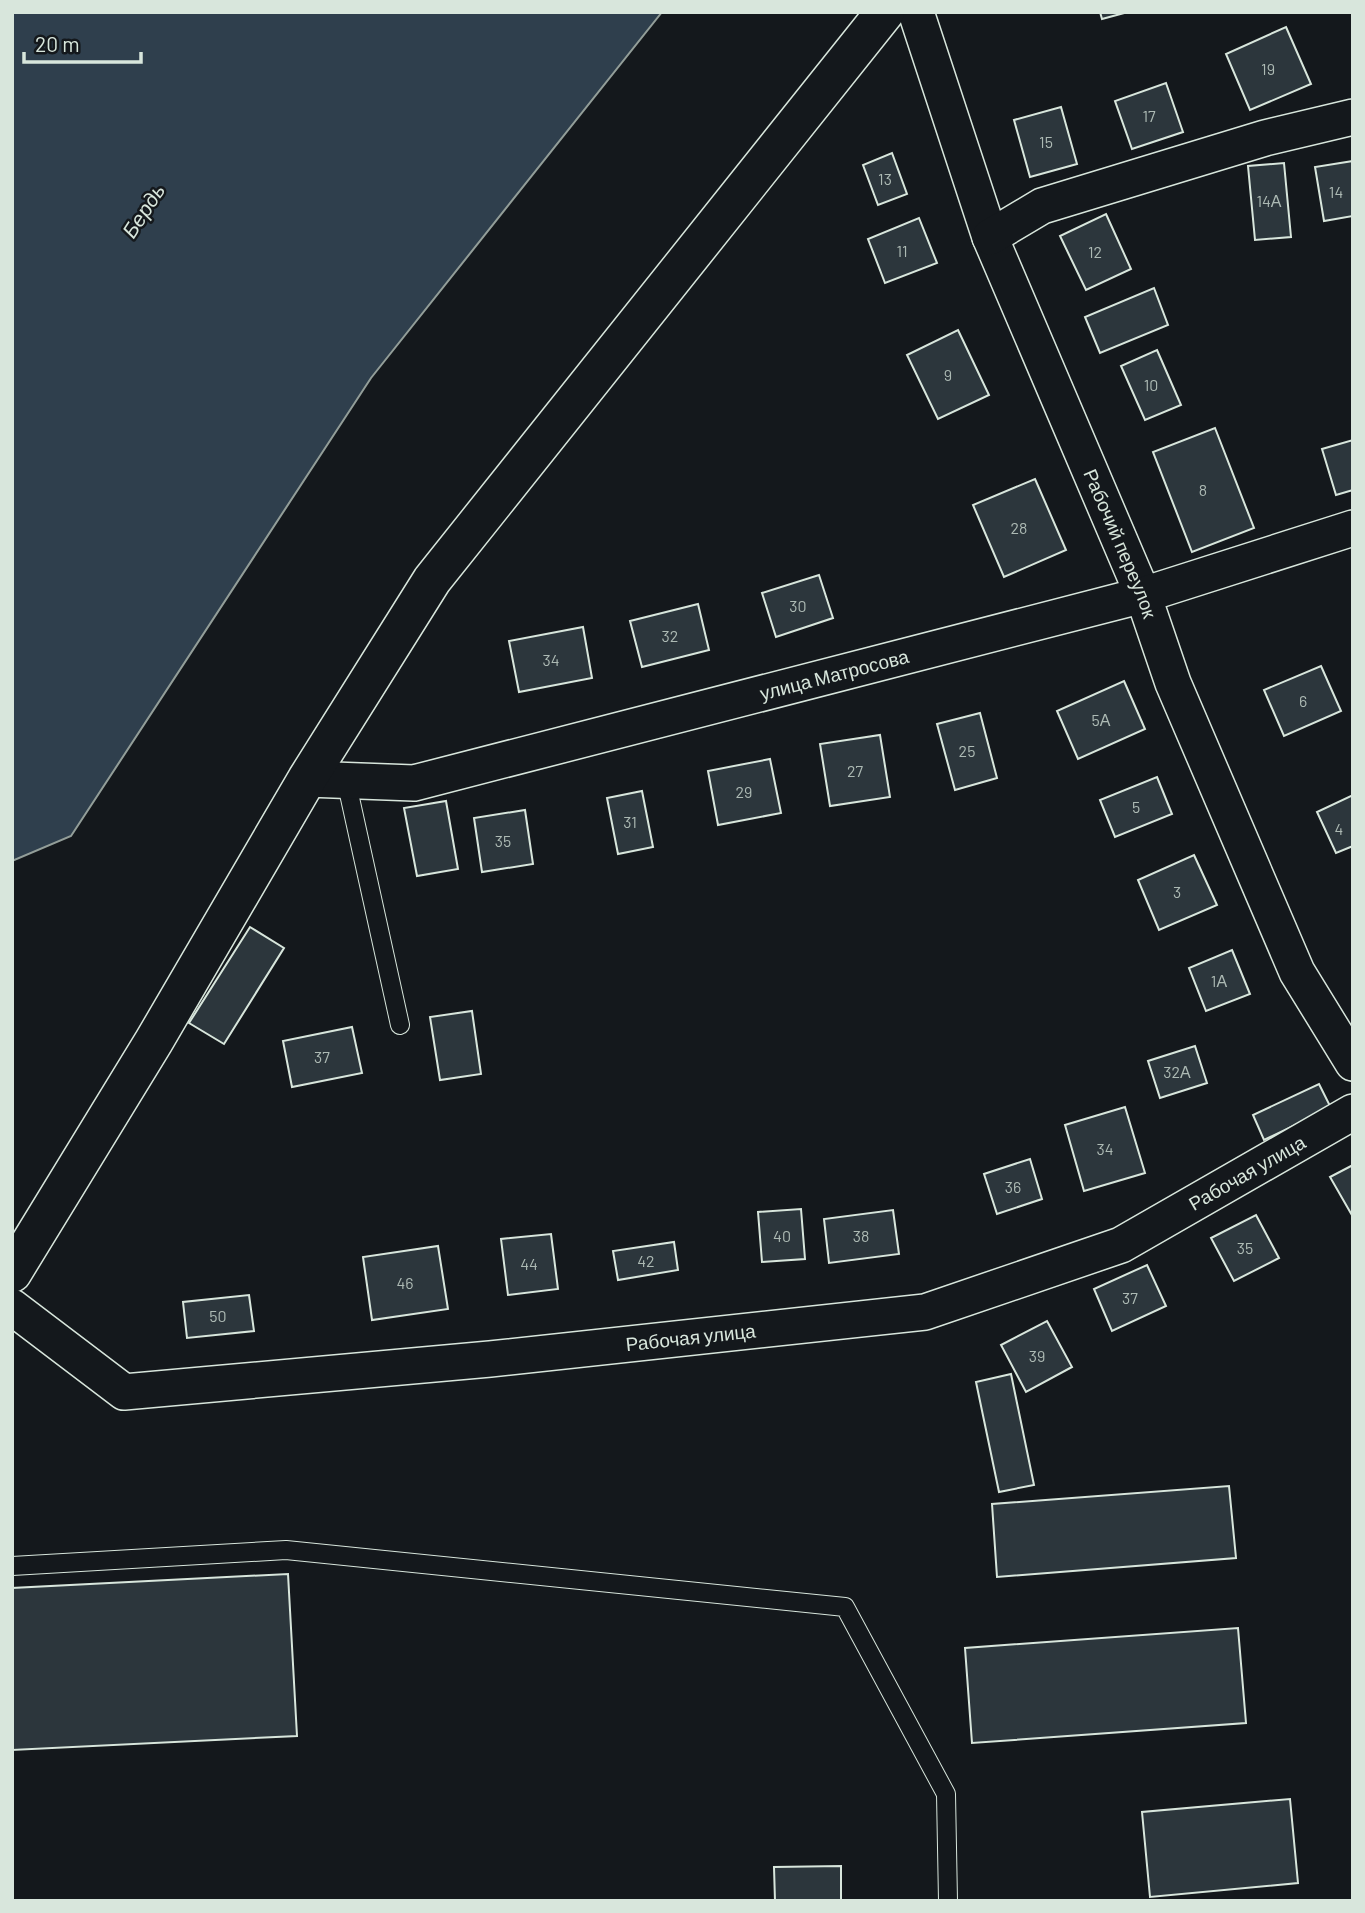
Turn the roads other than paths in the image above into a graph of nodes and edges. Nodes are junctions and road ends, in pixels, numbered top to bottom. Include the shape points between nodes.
1 (885, 12) edge
2 (916, 12) edge
3 (1353, 117) edge
4 (990, 237) junction
5 (1353, 528) edge
6 (1143, 595) junction
7 (307, 779) junction
8 (345, 780) junction
9 (400, 1025) dead end
10 (1353, 1063) edge
11 (1353, 1112) edge
12 (12, 1273) edge
13 (12, 1307) edge
14 (12, 1566) edge
15 (948, 1901) edge

1 - 7 street via 432,580
2 - 4 street, Рабочий переулок
3 - 4 street via 1265,138 1042,206
4 - 6 street, Рабочий переулок
5 - 6 street, улица Матросова
6 - 8 street, улица Матросова via 414,783
6 - 10 street, Рабочий переулок via 1173,684 1297,972
7 - 8 street, улица Матросова
7 - 12 street
8 - 9 lane
11 - 13 street, Рабочая улица via 1121,1245 925,1312 490,1359 124,1392
14 - 15 lane via 286,1550 845,1607 946,1794

